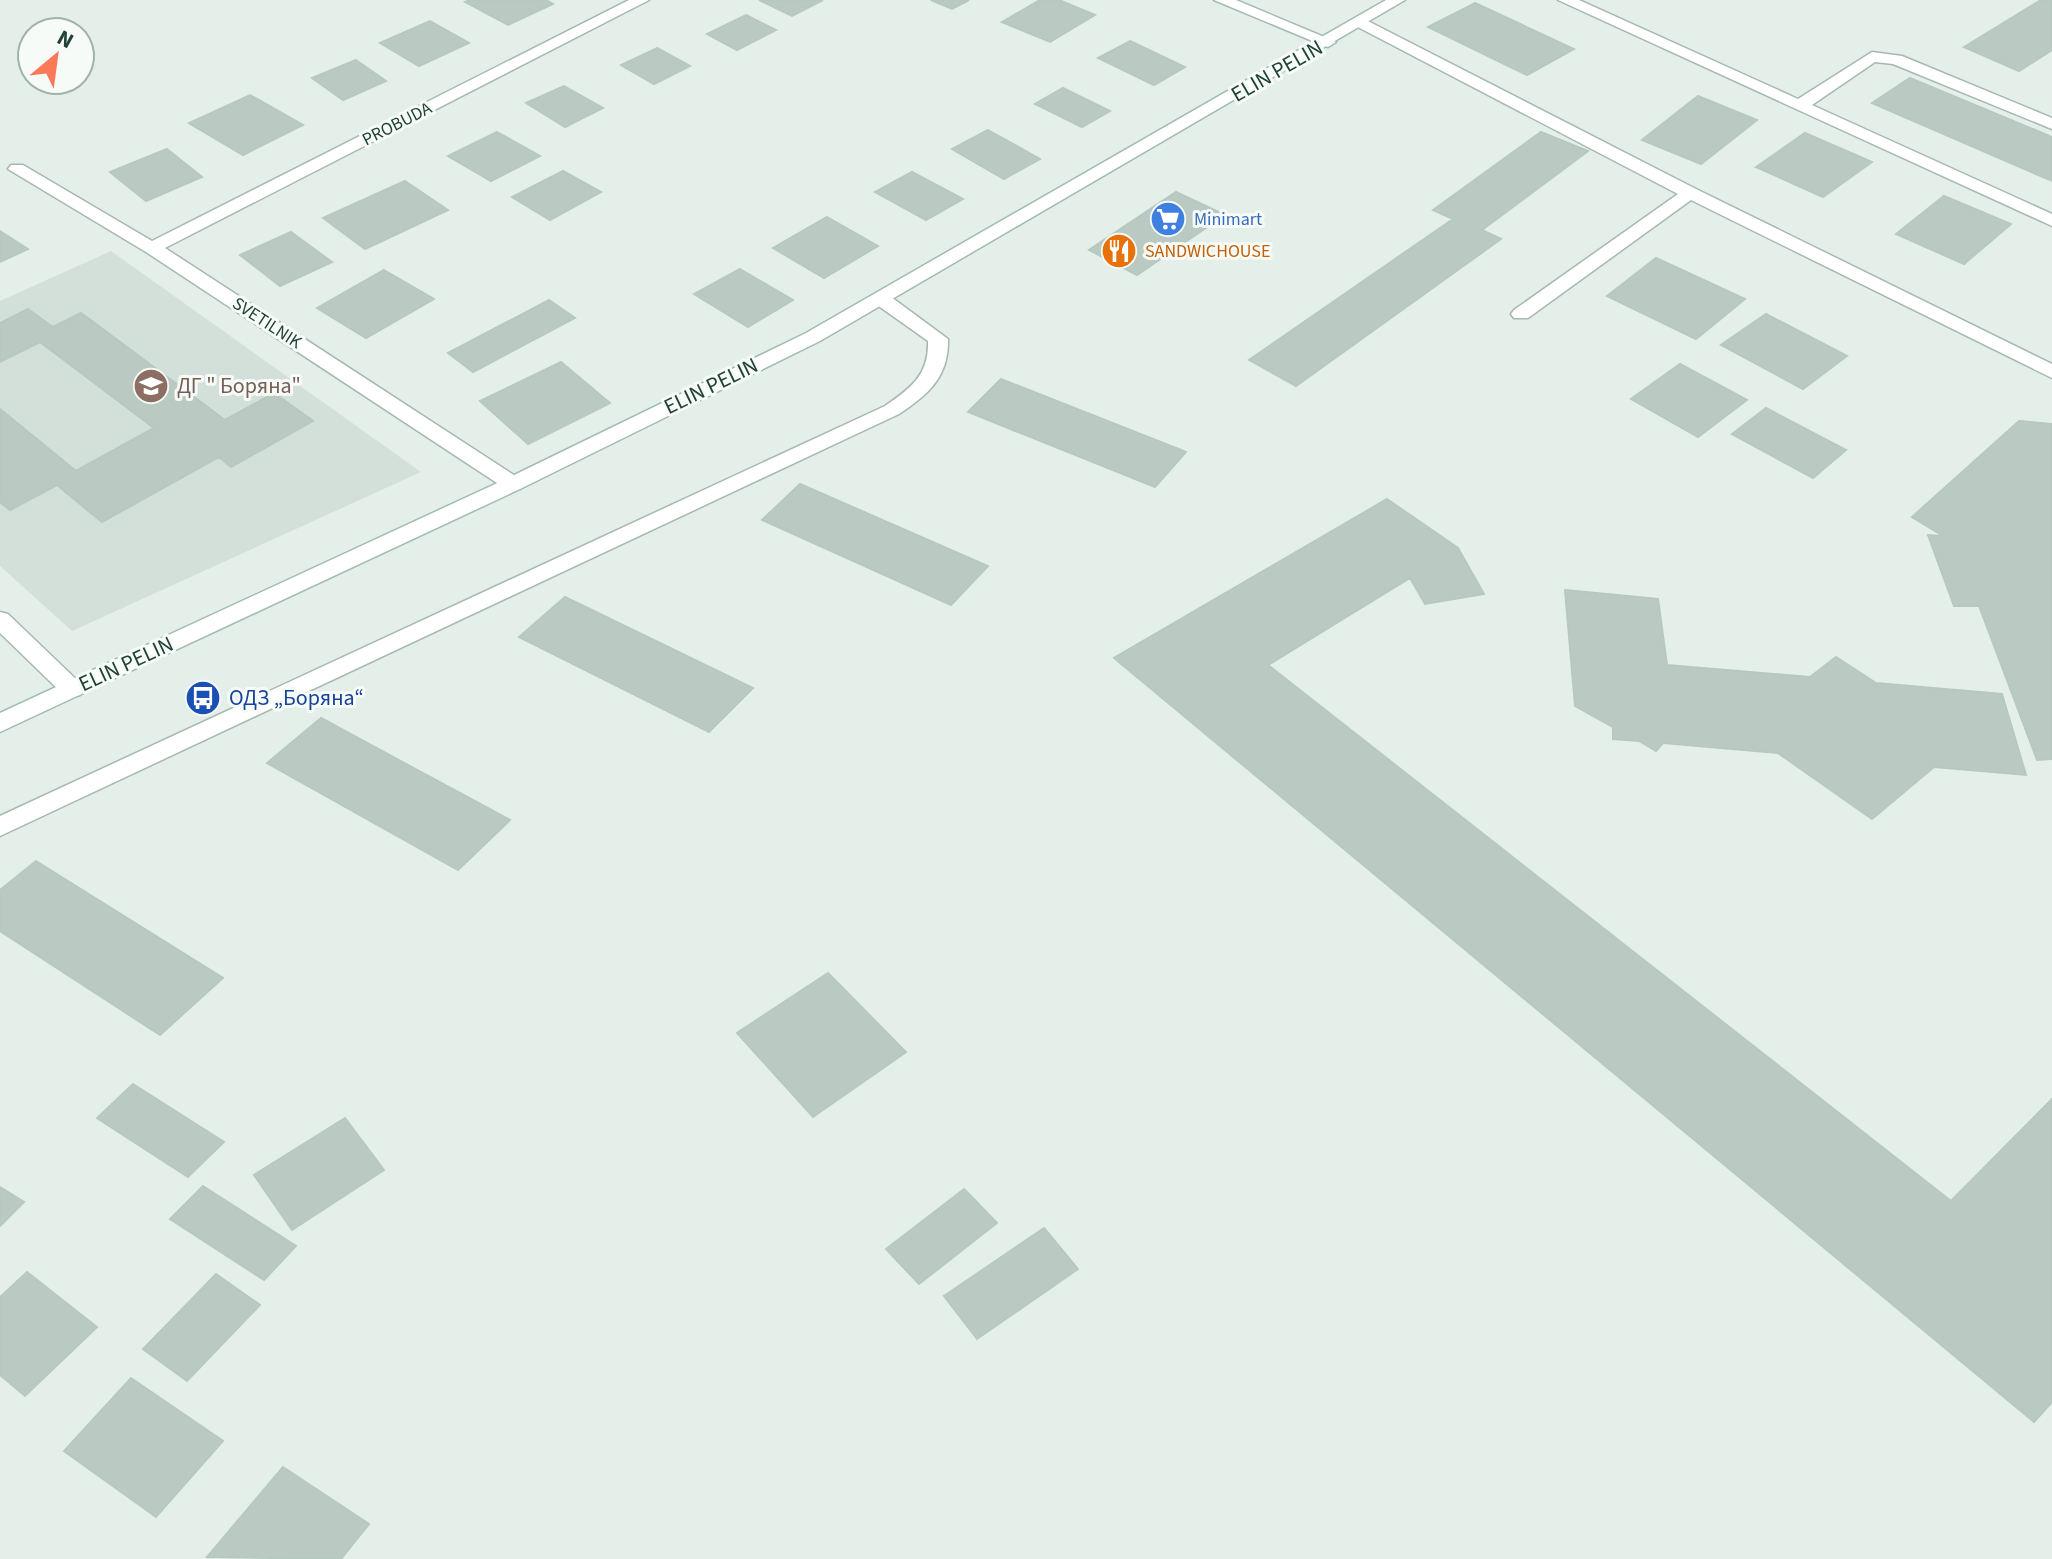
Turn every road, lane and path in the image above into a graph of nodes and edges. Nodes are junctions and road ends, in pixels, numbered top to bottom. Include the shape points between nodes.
1 (641, 0) edge
2 (1222, 0) edge
3 (1397, 0) edge
4 (1566, 0) edge
5 (1360, 22) junction
6 (1328, 42) junction
7 (1801, 105) junction
8 (2052, 124) edge
9 (17, 169) dead end
10 (1690, 193) junction
11 (2052, 221) edge
12 (152, 248) junction
13 (880, 298) junction
14 (1521, 314) dead end
15 (2052, 372) edge
16 (513, 484) junction
17 (0, 620) edge
18 (72, 689) junction
19 (0, 723) edge
20 (0, 827) edge

1 - 12 street, PROBUDA
2 - 6 street
3 - 5 street, ELIN PELIN
4 - 7 street
5 - 6 street, ELIN PELIN
5 - 10 street
6 - 13 street, ELIN PELIN
7 - 8 street via 1872,57 1896,59
7 - 11 street
9 - 12 street, SVETILNIK
10 - 14 street
10 - 15 street
12 - 16 street, SVETILNIK
13 - 16 street, ELIN PELIN via 813,337
13 - 20 street via 938,339 939,348 935,373 892,410
16 - 18 street, ELIN PELIN
17 - 18 street
18 - 19 street, ELIN PELIN

